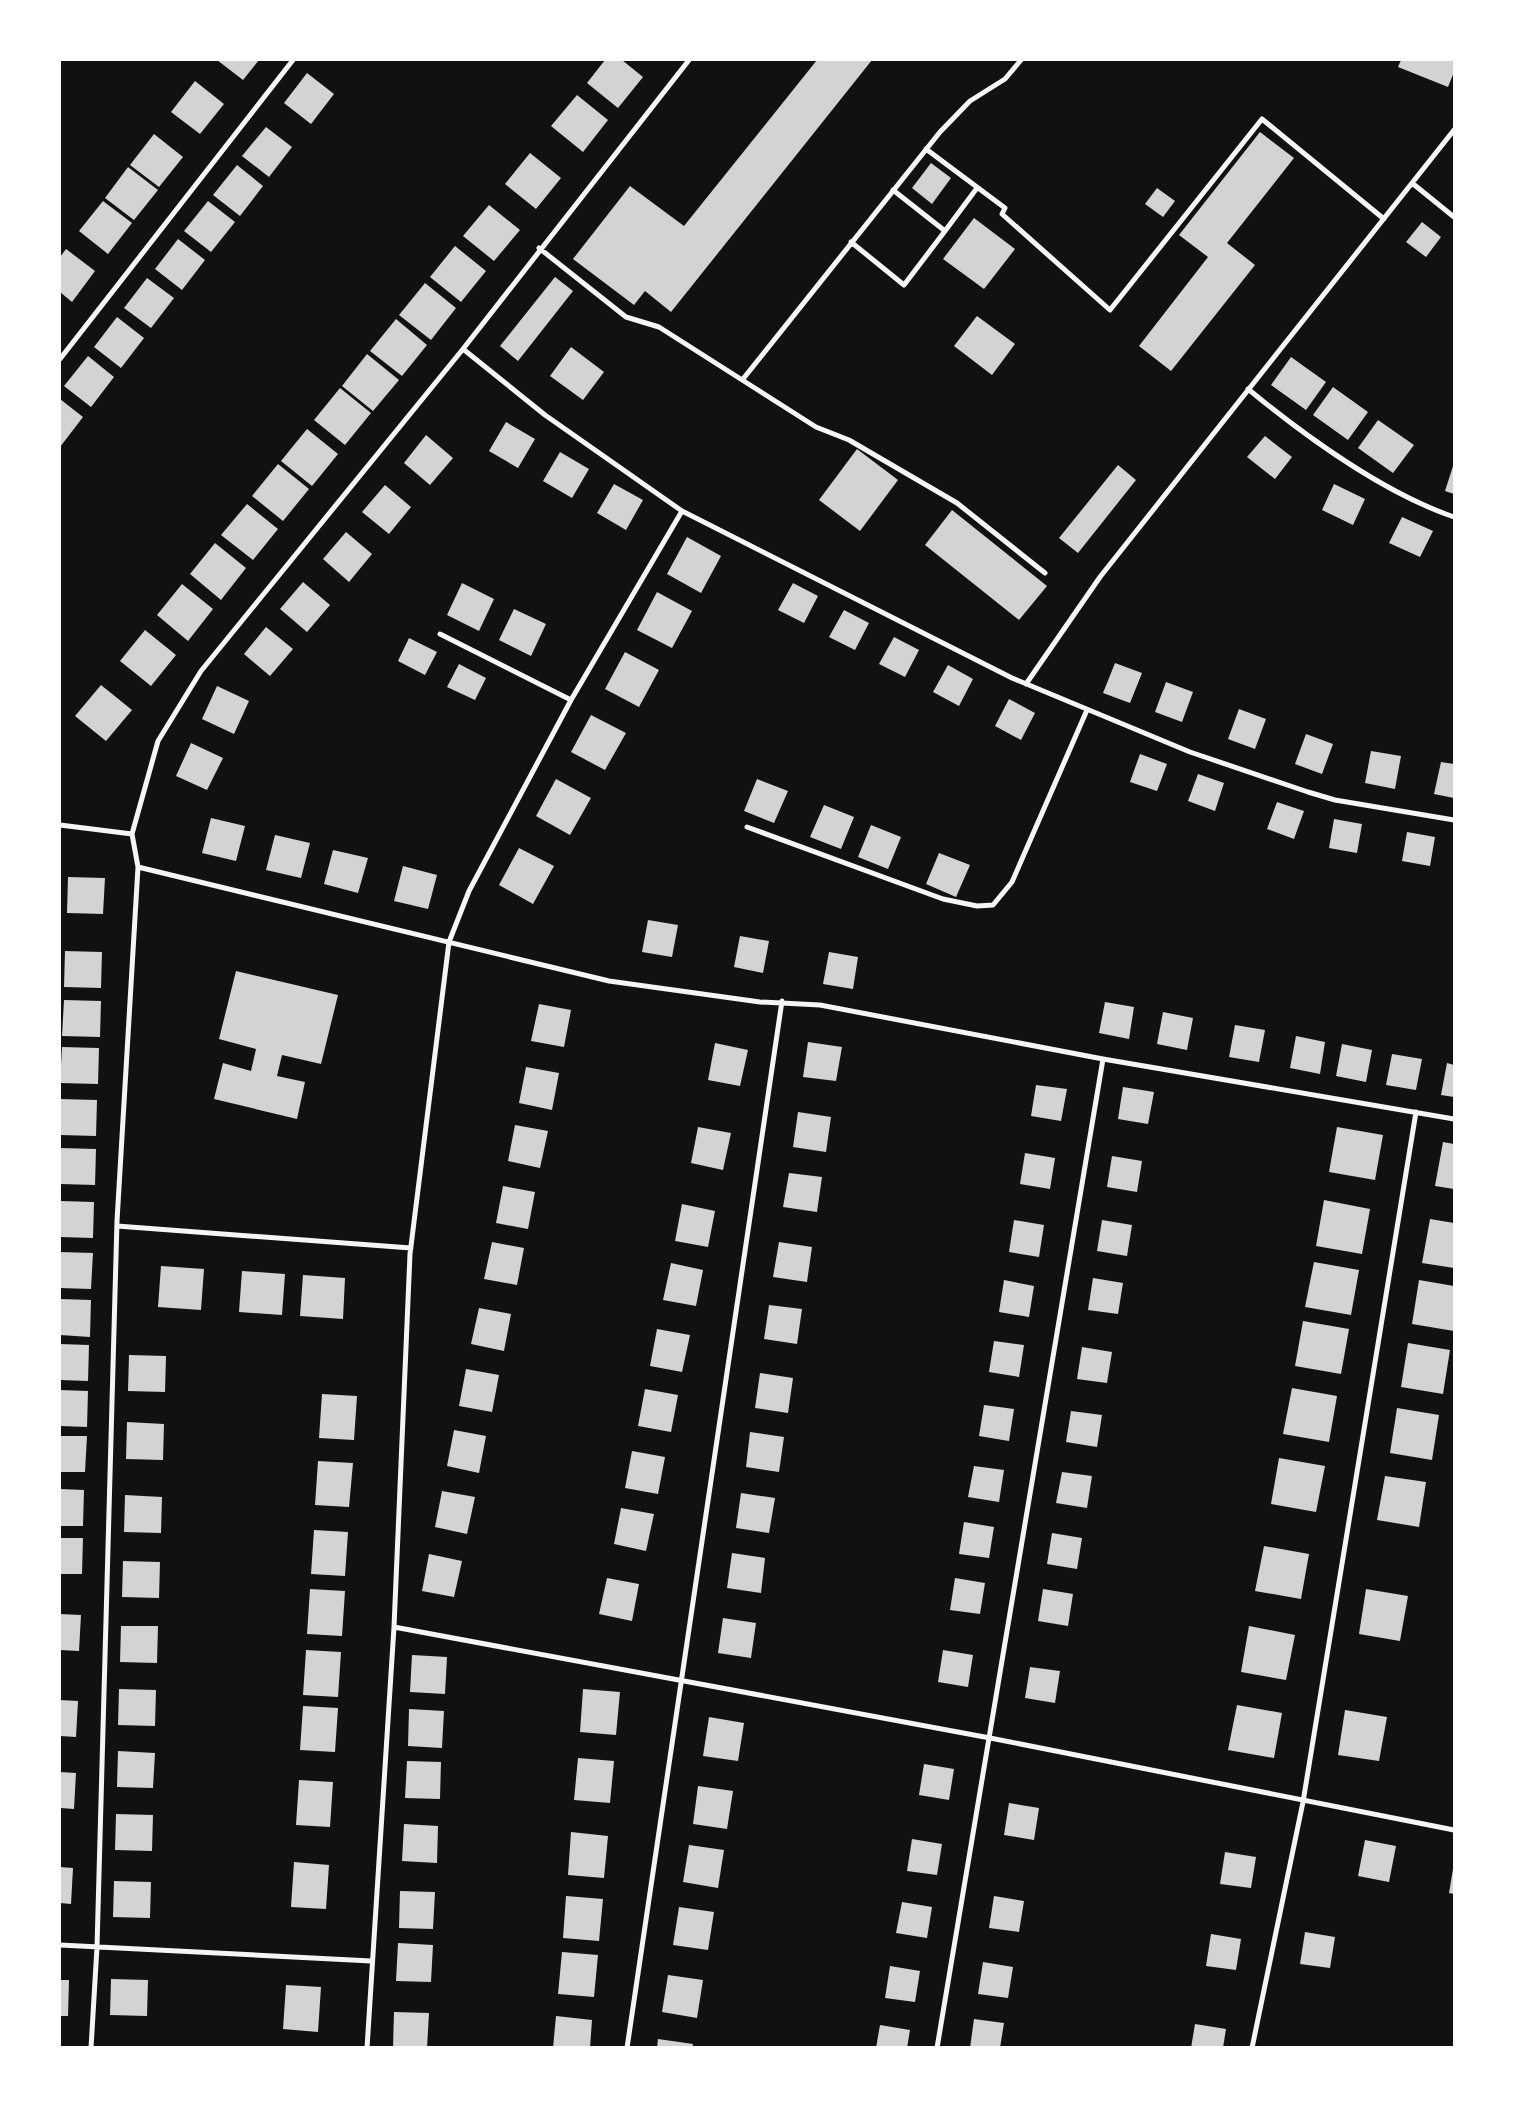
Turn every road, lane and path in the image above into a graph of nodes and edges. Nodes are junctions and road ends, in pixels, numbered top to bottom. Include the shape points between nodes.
1 (293, 60) edge
2 (689, 60) edge
3 (1021, 60) edge
4 (1454, 130) edge
5 (926, 149) junction
6 (1412, 183) junction
7 (977, 188) junction
8 (893, 190) junction
9 (1454, 217) edge
10 (1384, 219) junction
11 (945, 230) junction
12 (851, 242) junction
13 (538, 248) junction
14 (463, 349) junction
15 (60, 359) edge
16 (743, 379) junction
17 (1248, 388) junction
18 (682, 510) junction
19 (1454, 517) edge
20 (1045, 573) dead end
21 (440, 634) dead end
22 (1026, 684) junction
23 (571, 700) junction
24 (1087, 710) junction
25 (1454, 820) edge
26 (60, 825) edge
27 (747, 827) dead end
28 (132, 834) junction
29 (138, 867) junction
30 (449, 942) junction
31 (782, 1001) junction
32 (1103, 1059) junction
33 (1416, 1112) junction
34 (1454, 1119) edge
35 (117, 1226) junction
36 (411, 1248) junction
37 (394, 1627) junction
38 (679, 1681) junction
39 (990, 1738) junction
40 (1303, 1802) junction
41 (1454, 1830) edge
42 (60, 1945) edge
43 (97, 1947) junction
44 (371, 1961) junction
45 (91, 2048) edge
46 (367, 2048) edge
47 (626, 2048) edge
48 (937, 2048) edge
49 (1252, 2048) edge

1 - 15 lane
2 - 13 lane
3 - 5 lane via 1005,79 970,102
4 - 6 lane
5 - 7 lane
5 - 8 lane
6 - 9 lane
6 - 10 lane
7 - 10 lane via 1005,208 1002,215 1110,310 1262,119
7 - 11 lane
8 - 11 lane
8 - 12 lane
10 - 17 lane
11 - 12 lane via 904,285
12 - 16 lane
13 - 14 lane
13 - 16 lane via 626,317 659,327
14 - 18 lane via 545,415
14 - 28 lane via 201,671 158,741
16 - 20 lane via 816,427 860,446 957,503
17 - 19 lane via 1386,486
17 - 22 lane via 1100,577
18 - 22 lane
18 - 23 lane
21 - 23 lane
22 - 24 lane
23 - 30 lane via 469,891
24 - 25 lane via 1191,752 1335,800
24 - 27 lane via 1012,883 992,905 943,899
26 - 28 lane
28 - 29 lane
29 - 30 lane
29 - 35 lane
30 - 31 lane via 609,981 760,1002
30 - 36 lane
31 - 32 lane
31 - 38 lane
32 - 33 lane
32 - 39 lane
33 - 34 lane
33 - 40 lane
35 - 36 lane
35 - 43 lane
36 - 37 lane
37 - 38 lane
37 - 44 lane
38 - 39 lane
38 - 47 lane
39 - 40 lane
39 - 48 lane
40 - 41 lane
40 - 49 lane
42 - 43 lane
43 - 44 lane
43 - 45 lane
44 - 46 lane

